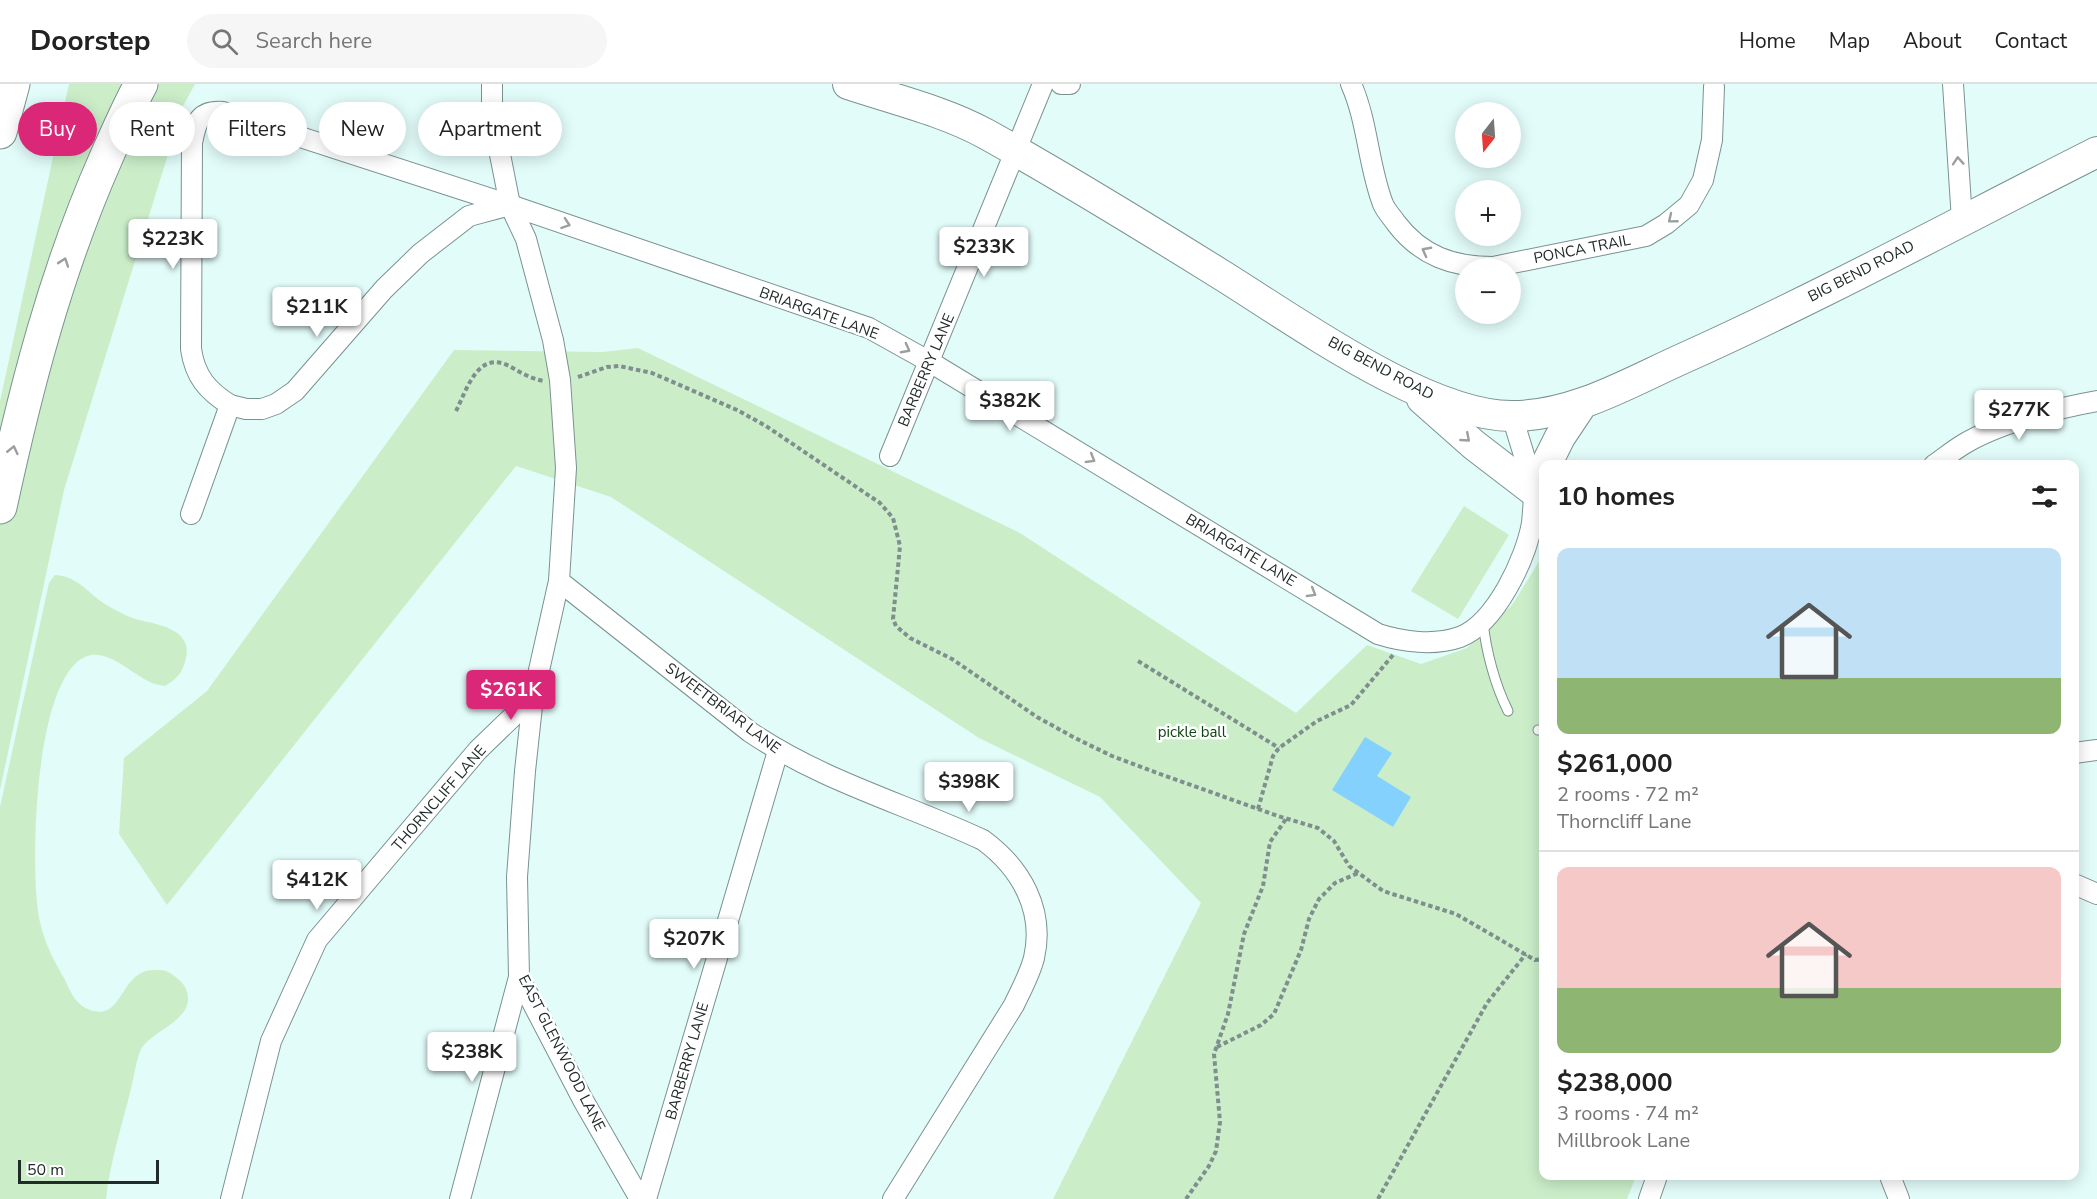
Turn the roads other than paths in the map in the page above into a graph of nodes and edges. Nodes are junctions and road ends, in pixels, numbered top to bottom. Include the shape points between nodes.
1 (13, 84) edge
2 (141, 84) edge
3 (492, 84) edge
4 (848, 84) edge
5 (1043, 84) edge
6 (1061, 84) edge
7 (1070, 84) edge
8 (1351, 84) edge
9 (1953, 84) edge
10 (1714, 85) edge
11 (0, 132) edge
12 (1015, 151) junction
13 (2097, 152) edge
14 (510, 205) junction
15 (1962, 220) junction
16 (930, 362) junction
17 (1407, 386) junction
18 (2097, 401) edge
19 (1582, 404) junction
20 (230, 405) junction
21 (1512, 416) junction
22 (890, 456) dead end
23 (1550, 460) edge
24 (1941, 460) edge
25 (1539, 474) edge
26 (1539, 478) edge
27 (1539, 494) edge
28 (0, 507) edge
29 (191, 514) dead end
30 (559, 581) junction
31 (1483, 622) junction
32 (533, 697) junction
33 (1508, 711) dead end
34 (2097, 750) edge
35 (778, 751) junction
36 (2079, 752) edge
37 (2079, 886) edge
38 (2097, 894) edge
39 (519, 977) junction
40 (1656, 1180) edge
41 (1892, 1180) edge
42 (231, 1199) edge
43 (460, 1199) edge
44 (640, 1199) edge
45 (646, 1199) edge
46 (893, 1199) edge
47 (1649, 1199) edge
48 (1899, 1199) edge

1 - 11 highway
28 -> 2 highway via 25,396 66,256 88,198
3 - 14 street, EAST GLENWOOD LANE via 492,114
4 - 12 main road, BIG BEND ROAD via 981,131
5 - 12 street, BARBERRY LANE
6 - 7 street
10 -> 8 street, PONCA TRAIL via 1712,140 1703,180 1689,206 1666,224 1646,236 1493,267 1475,267 1418,248 1384,207
15 -> 9 street
12 - 16 street, BARBERRY LANE
12 - 17 main road, BIG BEND ROAD
13 - 15 main road, BIG BEND ROAD
14 -> 16 street, BRIARGATE LANE via 869,328
14 - 20 street via 469,216 420,254 384,289 295,391 262,409
14 - 20 street, BRIARGATE LANE via 223,112 203,114 192,143 193,365 202,382
14 - 30 street, EAST GLENWOOD LANE via 526,239 560,380 566,468
15 - 19 main road, BIG BEND ROAD via 1745,331
16 - 22 street, BARBERRY LANE
16 -> 31 street, BRIARGATE LANE via 1378,633 1398,640 1441,640 1461,636
17 - 21 main road, BIG BEND ROAD via 1474,410
17 -> 26 main road via 1474,445
18 - 24 street via 2057,408 2006,426 1966,443
19 - 21 main road, BIG BEND ROAD
19 - 23 main road
20 - 29 street
21 - 25 street, BRIARGATE LANE
27 - 31 street, BRIARGATE LANE via 1515,574
30 - 32 street, EAST GLENWOOD LANE
30 - 35 street, SWEETBRIAR LANE
31 - 33 lane
32 - 39 street, EAST GLENWOOD LANE via 517,877
32 - 42 street, THORNCLIFF LANE via 478,750 317,940 271,1041
34 - 36 street
35 - 45 street, BARBERRY LANE
35 - 46 street, SWEETBRIAR LANE via 983,840 1018,873 1036,918 1034,958 1014,1005
37 - 38 street
39 - 43 street
39 - 44 street, EAST GLENWOOD LANE
40 - 47 street
41 - 48 street

